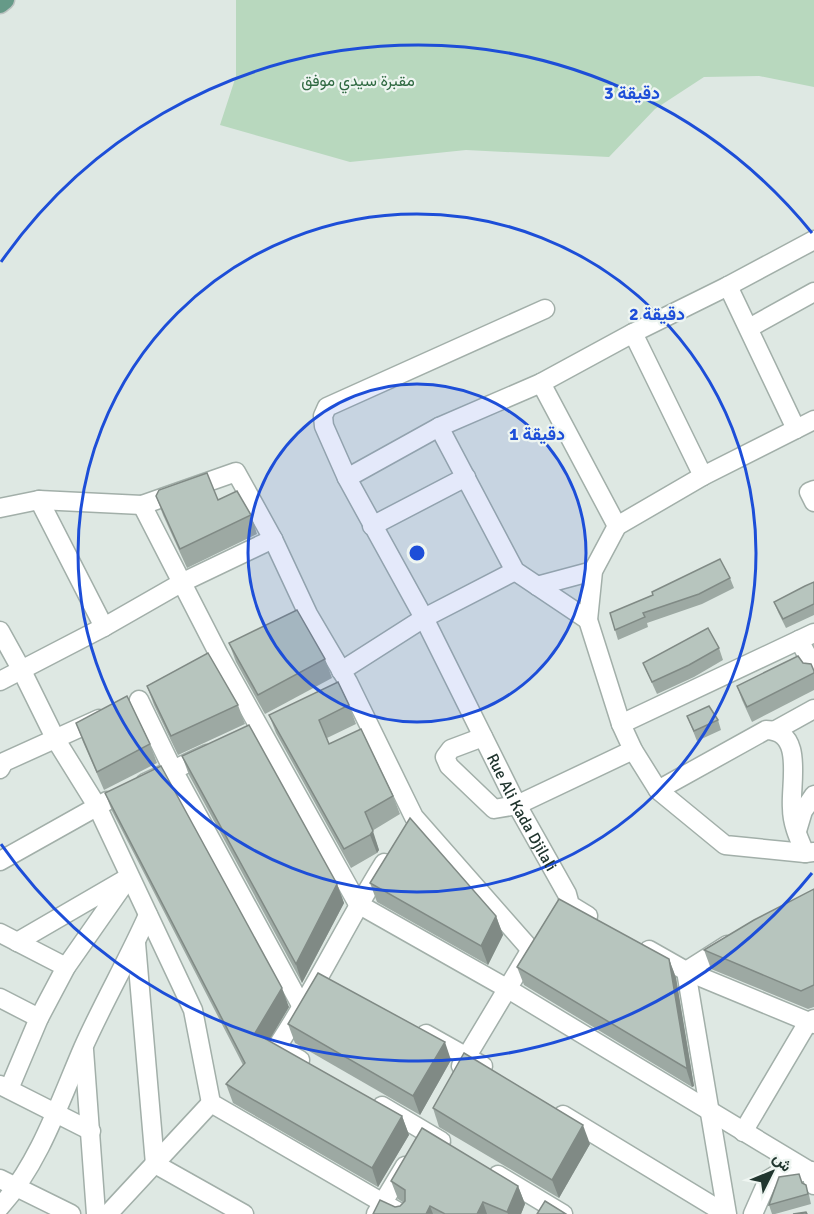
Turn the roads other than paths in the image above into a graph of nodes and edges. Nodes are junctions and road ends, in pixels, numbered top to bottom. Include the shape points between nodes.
1 (5, 0) edge
2 (0, 4) edge
3 (814, 240) edge
4 (728, 286) junction
5 (814, 292) edge
6 (545, 309) dead end
7 (749, 328) junction
8 (633, 333) junction
9 (541, 383) junction
10 (814, 420) edge
11 (440, 427) junction
12 (796, 429) junction
13 (703, 476) junction
14 (466, 477) junction
15 (347, 478) junction
16 (814, 490) edge
17 (39, 500) junction
18 (814, 502) edge
19 (142, 505) junction
20 (0, 508) edge
21 (372, 526) junction
22 (617, 526) junction
23 (273, 539) junction
24 (515, 571) junction
25 (593, 571) junction
26 (181, 583) junction
27 (537, 586) junction
28 (308, 614) junction
29 (424, 618) junction
30 (588, 620) junction
31 (288, 623) edge
32 (104, 627) junction
33 (0, 631) edge
34 (807, 636) edge
35 (238, 646) edge
36 (214, 658) junction
37 (814, 668) edge
38 (21, 669) junction
39 (344, 677) junction
40 (0, 681) edge
41 (159, 689) edge
42 (328, 693) edge
43 (128, 705) junction
44 (814, 709) edge
45 (279, 718) edge
46 (621, 724) junction
47 (260, 729) junction
48 (776, 730) junction
49 (483, 737) junction
50 (241, 738) edge
51 (56, 740) junction
52 (221, 747) edge
53 (633, 750) junction
54 (1, 764) edge
55 (173, 770) junction
56 (658, 790) junction
57 (814, 795) edge
58 (518, 805) junction
59 (97, 806) junction
60 (414, 817) junction
61 (796, 833) junction
62 (810, 853) edge
63 (0, 861) edge
64 (129, 877) junction
65 (567, 894) junction
66 (358, 904) junction
67 (555, 913) edge
68 (148, 915) junction
69 (599, 921) edge
70 (543, 931) edge
71 (0, 933) edge
72 (745, 935) edge
73 (17, 942) junction
74 (136, 943) junction
75 (638, 943) edge
76 (531, 950) junction
77 (66, 967) junction
78 (686, 971) junction
79 (508, 988) junction
80 (0, 998) edge
81 (302, 1007) junction
82 (39, 1018) junction
83 (812, 1022) edge
84 (414, 1028) edge
85 (84, 1046) junction
86 (467, 1056) junction
87 (314, 1068) edge
88 (496, 1075) edge
89 (451, 1084) edge
90 (5, 1087) edge
91 (365, 1097) edge
92 (211, 1103) junction
93 (546, 1105) edge
94 (709, 1112) junction
95 (436, 1113) edge
96 (55, 1114) junction
97 (91, 1131) junction
98 (743, 1132) junction
99 (419, 1141) junction
100 (455, 1149) edge
101 (155, 1164) junction
102 (484, 1167) edge
103 (813, 1176) edge
104 (0, 1179) edge
105 (18, 1188) junction
106 (0, 1207) edge
107 (379, 1208) edge
108 (71, 1214) edge
109 (96, 1214) edge
110 (108, 1214) edge
111 (244, 1214) edge
112 (402, 1214) edge
113 (564, 1214) edge
114 (726, 1214) edge
115 (753, 1214) edge

1 - 2 main road
3 - 4 street
4 - 7 street
4 - 8 street
5 - 7 street
6 - 15 street, Rue Ali Kada Djilali via 327,407 324,426
7 - 12 street
8 - 9 street
8 - 13 street
9 - 11 street
9 - 22 street
10 - 12 street
11 - 14 street
11 - 15 street
12 - 13 street
13 - 22 street
14 - 21 street
14 - 24 street
15 - 21 street, Rue Ali Kada Djilali
16 - 18 street via 809,492
17 - 19 street
17 - 20 street
17 - 32 street
19 - 23 street via 236,472
19 - 26 street
21 - 29 street, Rue Ali Kada Djilali
22 - 25 street
23 - 26 street
23 - 28 street
24 - 27 street
24 - 29 street
25 - 27 street
25 - 30 street
26 - 32 street
26 - 36 street
27 - 30 street
28 - 31 street
28 - 39 street
29 - 39 street
29 - 49 street, Rue Ali Kada Djilali
30 - 46 street
32 - 38 street
33 - 38 street
34 - 37 street
34 - 46 street
35 - 36 street
36 - 47 street
38 - 40 street
38 - 51 street
39 - 42 street
39 - 60 street
41 - 43 street
43 - 51 street
43 - 55 street
44 - 48 street
45 - 47 street
46 - 53 street
47 - 50 street
47 - 66 street
48 - 56 street via 766,730
48 - 61 street via 785,736 794,758 792,809
49 - 58 street, Rue Ali Kada Djilali
49 - 58 street via 451,749 445,757 449,766 494,808
51 - 54 street
51 - 59 street
52 - 55 street
53 - 56 street
53 - 58 street
55 - 59 street
55 - 81 street
56 - 62 street via 725,845
57 - 61 street via 803,811
58 - 65 street, Rue Ali Kada Djilali
59 - 63 street
59 - 64 street
60 - 66 street
60 - 76 street
61 - 62 street
64 - 68 street
64 - 73 street
64 - 77 street
65 - 67 street
65 - 69 street, Rue Ali Kada Djilali via 570,905
66 - 79 street
66 - 81 street via 324,979
68 - 74 street
68 - 92 street via 193,1010
70 - 76 street
71 - 73 street
72 - 78 street
73 - 77 street
74 - 85 street
74 - 101 street
75 - 78 street
76 - 79 street
77 - 82 street
78 - 83 street
78 - 94 street
79 - 86 street
79 - 94 street
80 - 82 street
81 - 87 street via 279,1042 284,1051
82 - 90 street
83 - 98 street
84 - 86 street
85 - 96 street
85 - 97 street
86 - 88 street
86 - 89 street
90 - 96 street
91 - 99 street
92 - 101 street
92 - 107 street
93 - 114 street
94 - 98 street
94 - 114 street
95 - 99 street
96 - 97 street
96 - 105 street
97 - 109 street
98 - 103 street
99 - 100 street
99 - 107 street
101 - 110 street
101 - 111 street
102 - 113 street
103 - 115 street via 776,1175 768,1180
104 - 105 street
105 - 106 street
105 - 108 street
107 - 112 street

